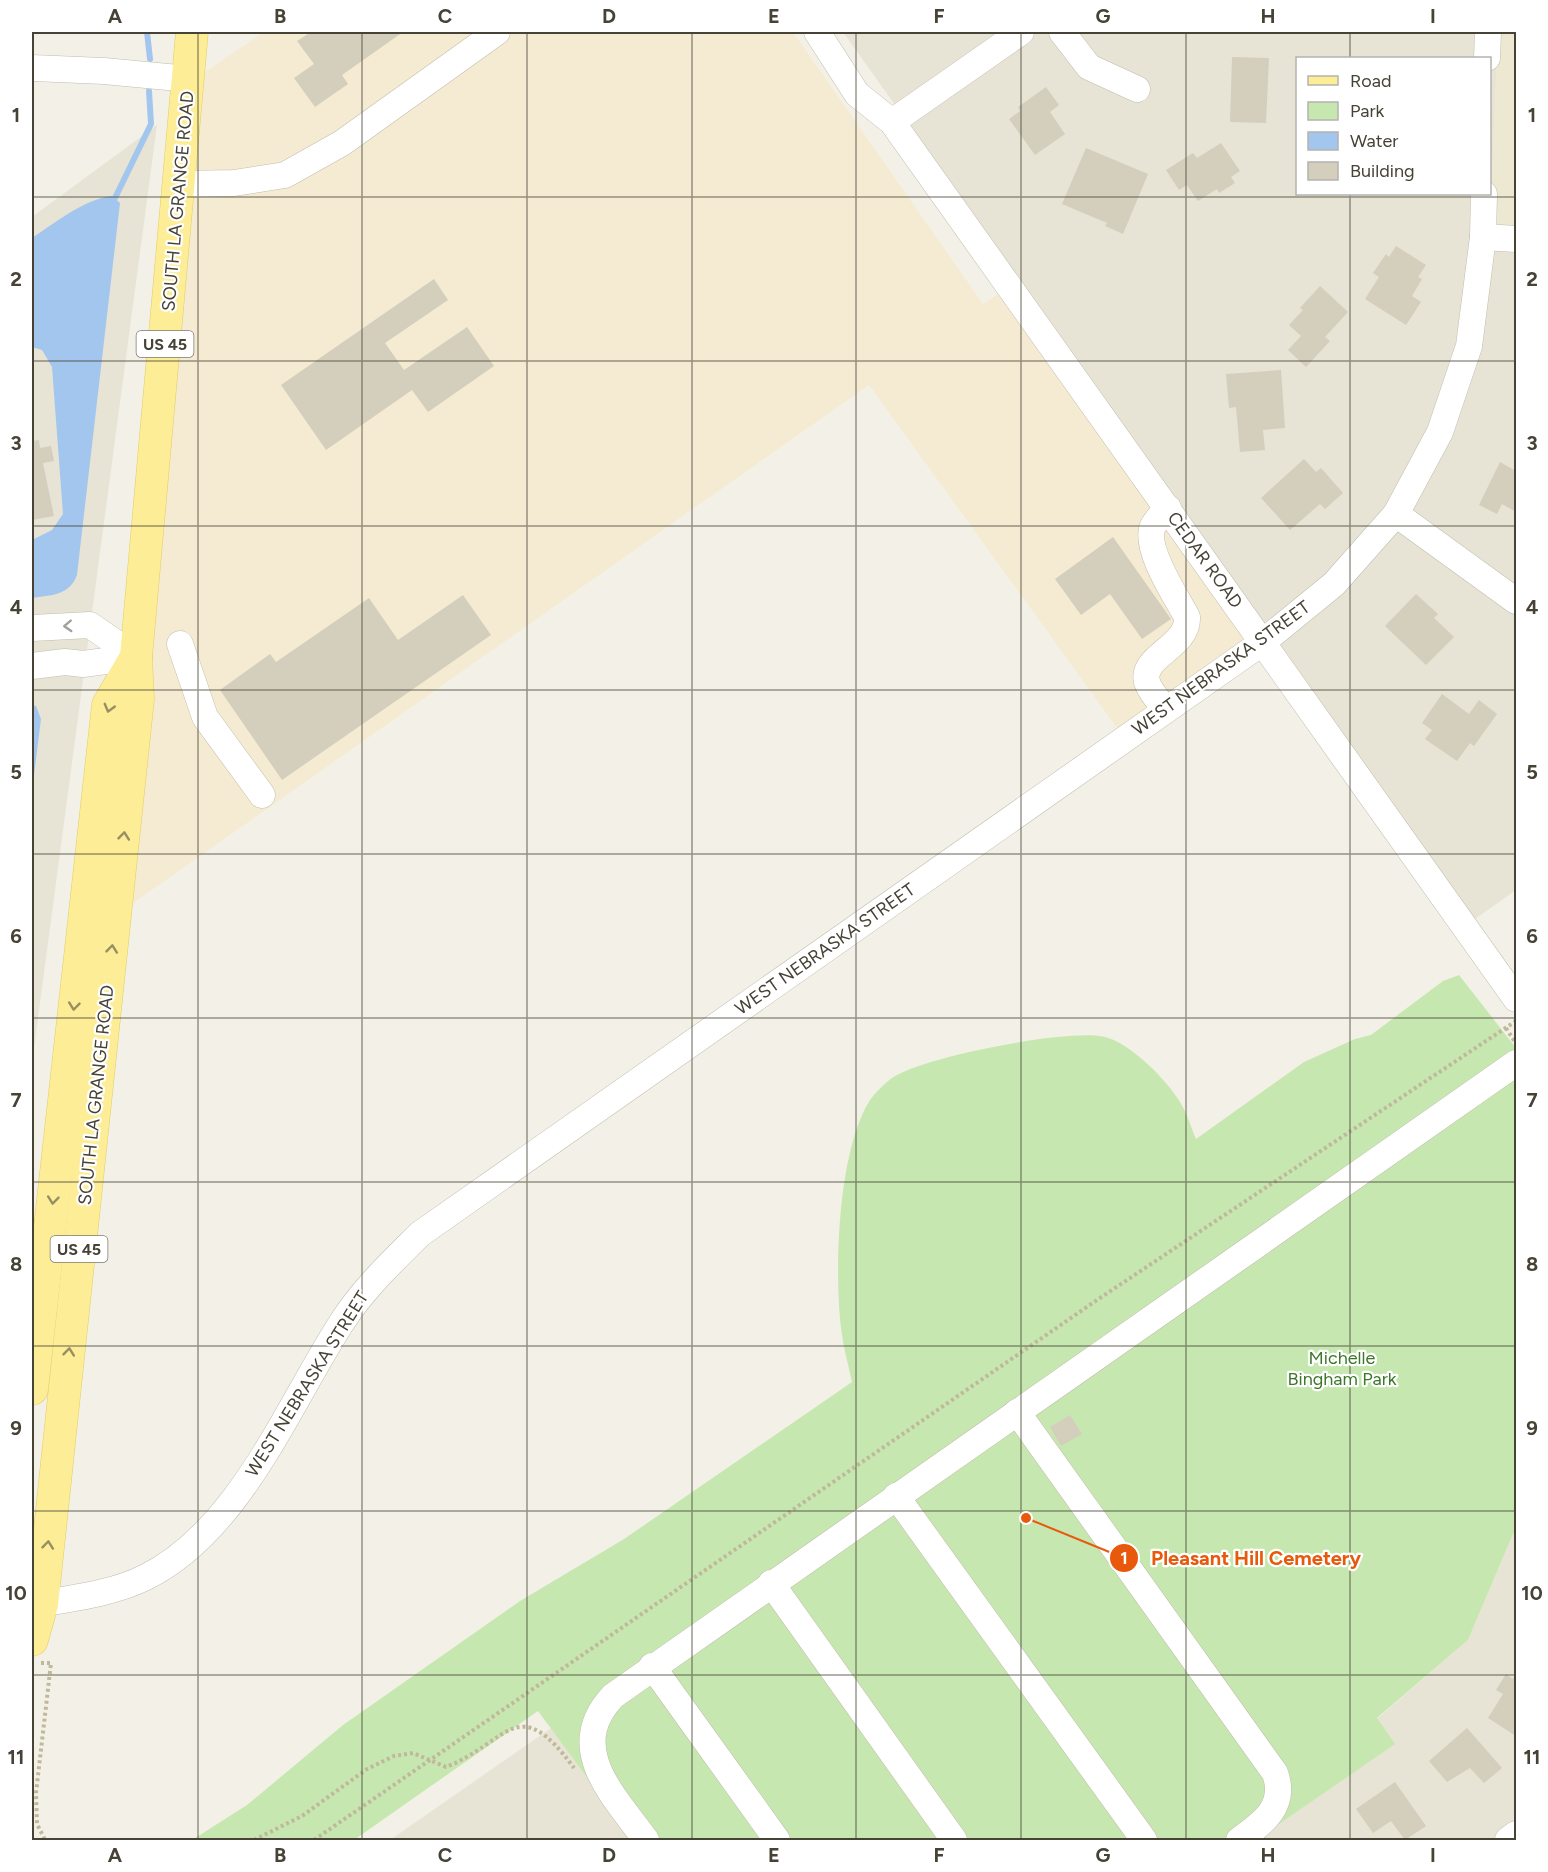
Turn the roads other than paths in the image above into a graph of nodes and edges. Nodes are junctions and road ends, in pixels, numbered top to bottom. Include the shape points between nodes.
1 (192, 32) edge
2 (497, 32) edge
3 (817, 32) edge
4 (1021, 32) edge
5 (1062, 32) edge
6 (1488, 32) edge
7 (1487, 57) edge
8 (32, 68) edge
9 (189, 79) junction
10 (1137, 89) dead end
11 (892, 122) junction
12 (181, 184) junction
13 (1484, 195) edge
14 (1483, 237) junction
15 (1516, 239) edge
16 (1168, 508) junction
17 (1396, 514) junction
18 (1516, 602) edge
19 (32, 628) edge
20 (1263, 642) junction
21 (180, 644) dead end
22 (136, 657) junction
23 (32, 666) edge
24 (1166, 711) junction
25 (262, 795) dead end
26 (1516, 999) edge
27 (1516, 1063) edge
28 (32, 1389) edge
29 (1017, 1412) junction
30 (896, 1496) junction
31 (771, 1583) junction
32 (37, 1604) edge
33 (32, 1640) edge
34 (652, 1666) junction
35 (1516, 1834) edge
36 (646, 1840) edge
37 (777, 1840) edge
38 (954, 1840) edge
39 (1144, 1840) edge
40 (1239, 1840) edge
41 (1508, 1840) edge

1 - 9 main road, SOUTH LA GRANGE ROAD / US 45
2 - 12 street via 342,143 285,175 234,183
3 - 11 street, CEDAR ROAD via 857,94
4 - 11 street
5 - 10 street via 1089,67
6 - 7 street
8 - 9 street via 104,70
9 - 12 main road, SOUTH LA GRANGE ROAD / US 45
11 - 16 street, CEDAR ROAD
12 - 22 main road, SOUTH LA GRANGE ROAD / US 45
13 - 14 street, WEST NEBRASKA STREET
14 - 15 street
14 - 17 street, WEST NEBRASKA STREET via 1469,346 1440,432
16 - 20 street, CEDAR ROAD
16 - 24 street via 1152,527 1151,537 1156,559 1188,626 1182,637 1149,667 1146,677
17 - 18 street
17 - 20 street, WEST NEBRASKA STREET via 1334,584
22 -> 19 street via 90,625
20 - 24 street, WEST NEBRASKA STREET
20 - 26 street, CEDAR ROAD
21 - 25 street via 205,717
22 - 23 street
22 -> 28 main road, SOUTH LA GRANGE ROAD / US 45 via 108,705
32 -> 22 main road, SOUTH LA GRANGE ROAD / US 45 via 138,699
24 - 32 street, WEST NEBRASKA STREET via 420,1234 374,1279 342,1322 266,1452 234,1498 194,1544 146,1578 83,1597
27 - 29 street
29 - 30 street
29 - 40 street via 1275,1773 1280,1785 1275,1806 1259,1826
30 - 31 street
30 - 39 street
31 - 34 street
31 - 38 street
32 - 33 main road, SOUTH LA GRANGE ROAD / US 45
34 - 36 street via 601,1709 591,1736 597,1768
34 - 37 street
35 - 41 street

